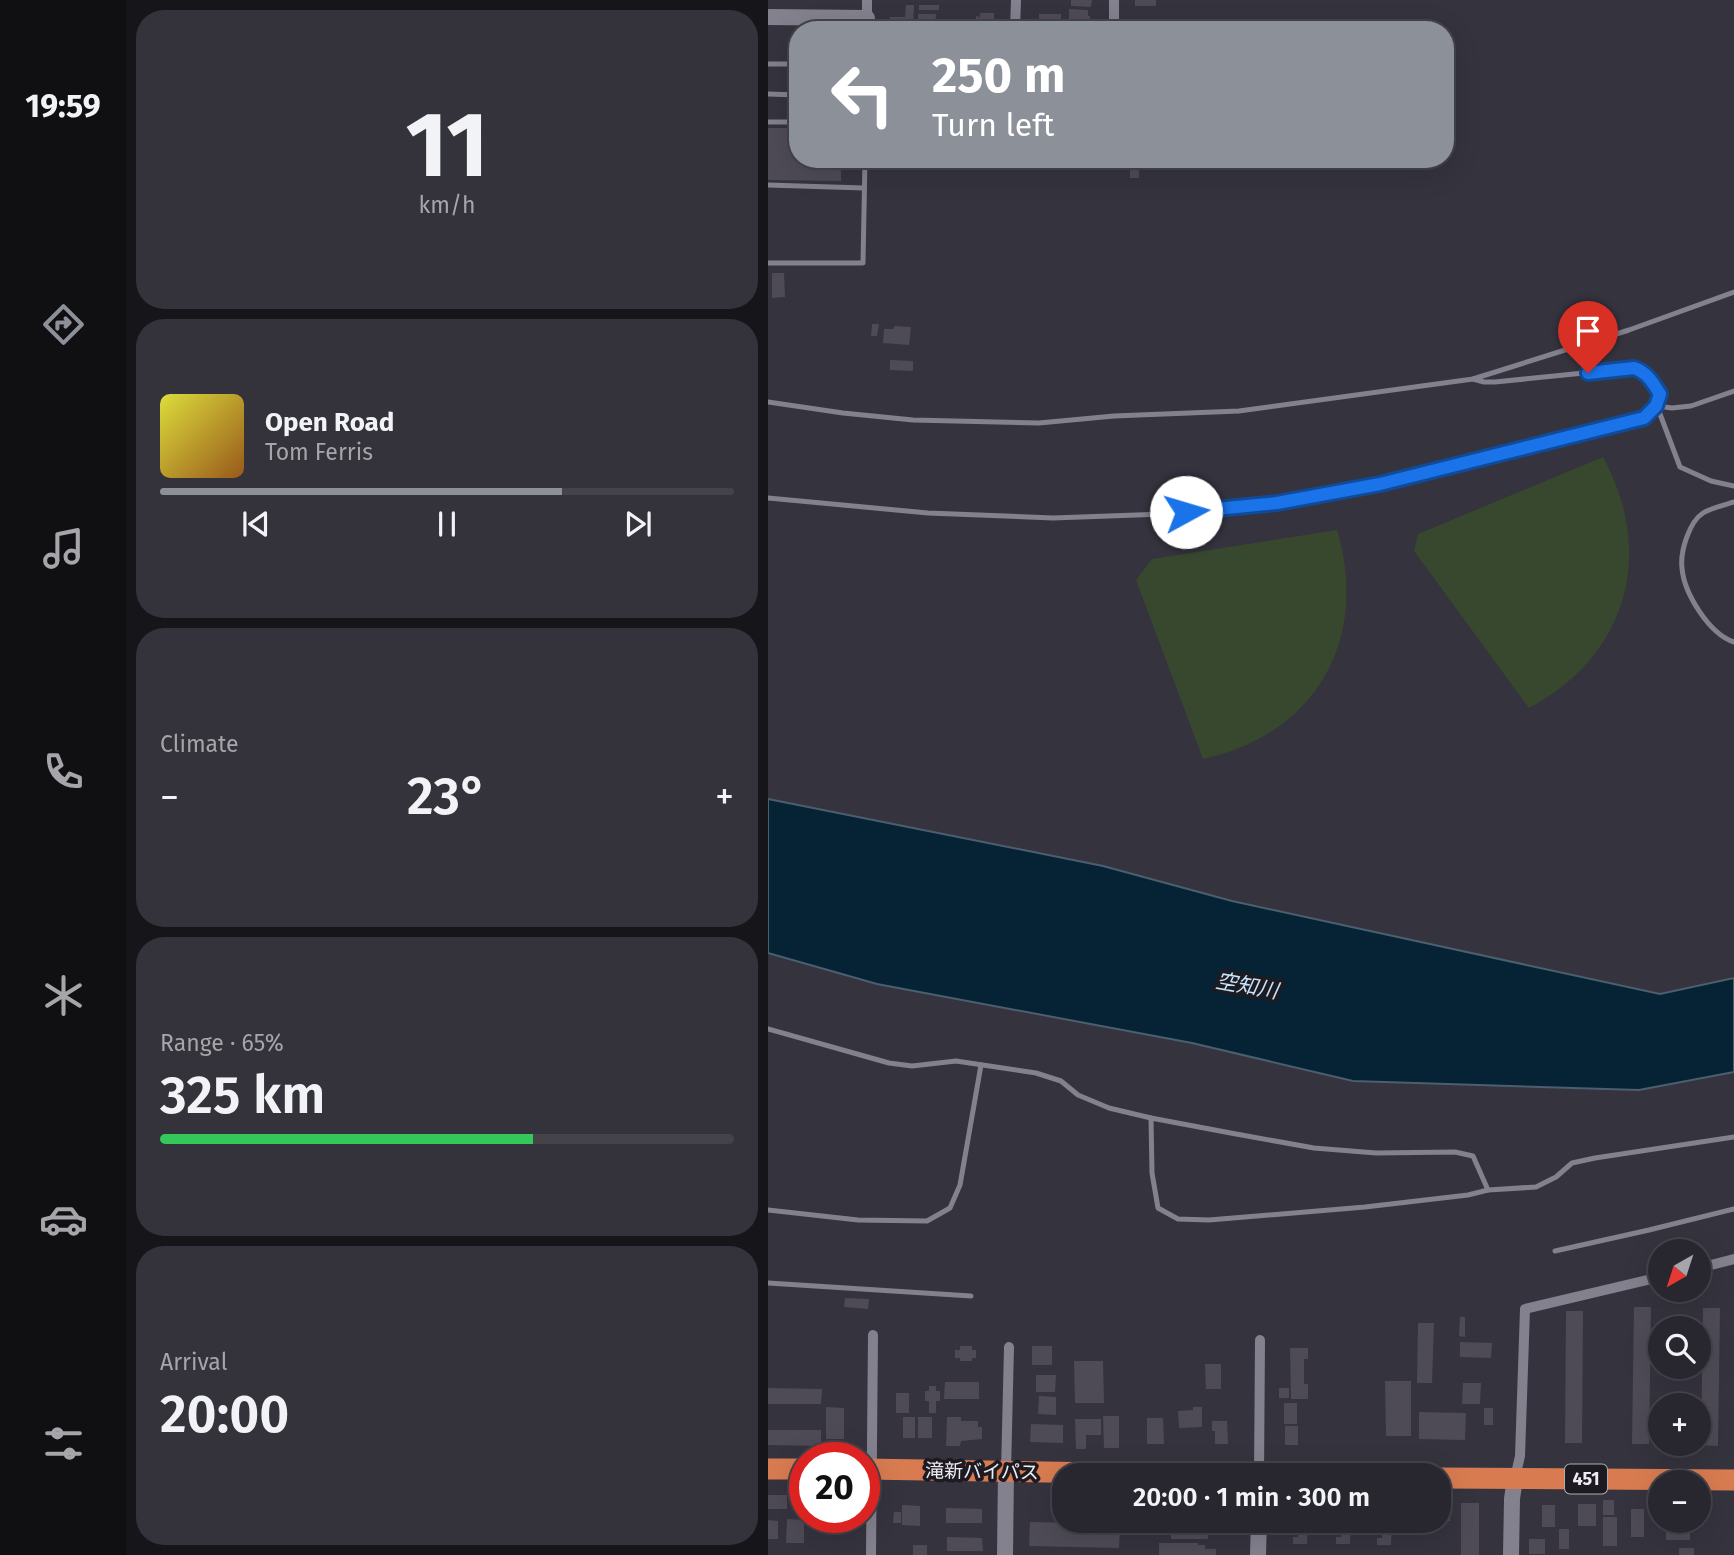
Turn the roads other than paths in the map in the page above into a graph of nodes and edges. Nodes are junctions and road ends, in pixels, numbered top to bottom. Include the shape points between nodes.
1 (867, 0) edge
2 (1016, 0) edge
3 (1114, 0) edge
4 (768, 17) edge
5 (825, 21) edge
6 (867, 21) edge
7 (1015, 21) edge
8 (1114, 21) edge
9 (768, 64) edge
10 (789, 64) edge
11 (768, 94) edge
12 (789, 94) edge
13 (768, 122) edge
14 (789, 122) edge
15 (865, 168) edge
16 (768, 185) edge
17 (864, 188) junction
18 (768, 263) edge
19 (1734, 292) edge
20 (1473, 379) junction
21 (1734, 391) edge
22 (768, 402) edge
23 (1656, 406) junction
24 (1734, 486) edge
25 (768, 498) edge
26 (1734, 502) edge
27 (1734, 642) edge
28 (768, 1029) edge
29 (981, 1065) junction
30 (1151, 1118) junction
31 (1734, 1137) edge
32 (1488, 1190) junction
33 (1734, 1209) edge
34 (768, 1210) edge
35 (1555, 1251) dead end
36 (1734, 1259) edge
37 (1711, 1265) edge
38 (1648, 1280) edge
39 (768, 1283) edge
40 (971, 1296) dead end
41 (873, 1335) dead end
42 (1260, 1340) dead end
43 (1009, 1348) dead end
44 (869, 1442) edge
45 (1259, 1463) edge
46 (768, 1469) edge
47 (789, 1469) edge
48 (880, 1469) edge
49 (1006, 1471) junction
50 (1052, 1472) edge
51 (1451, 1478) edge
52 (1515, 1478) junction
53 (1734, 1480) edge
54 (870, 1533) edge
55 (1259, 1533) edge
56 (871, 1555) edge
57 (1005, 1555) edge
58 (1258, 1555) edge
59 (1511, 1555) edge

1 - 6 street
2 - 7 street
3 - 8 street
4 - 5 street
9 - 10 lane
11 - 12 lane
13 - 14 lane
15 - 17 lane
16 - 17 lane
17 - 18 lane via 863,264
19 - 20 lane
20 - 22 lane via 1239,411 1039,423 902,419
20 - 23 lane via 1495,382 1634,368 1644,373 1660,394
21 - 23 lane via 1691,407
23 - 24 lane via 1680,467
23 - 25 lane via 1644,418 1380,484 1277,503 1053,518 928,513
26 - 27 lane via 1701,514 1686,533 1681,567 1690,596 1708,623
28 - 29 lane via 889,1063
29 - 30 lane via 1036,1073 1061,1081 1078,1095 1109,1108
29 - 34 lane via 960,1185 950,1208 927,1221 858,1220
30 - 32 lane via 1314,1148 1455,1152 1473,1156
30 - 32 lane via 1158,1208 1178,1219 1352,1208
31 - 32 lane via 1572,1163 1536,1187
33 - 35 lane
36 - 37 street
38 - 52 street via 1525,1309 1520,1456
39 - 40 lane
41 - 44 street
42 - 45 street
43 - 49 street
46 - 47 highway
48 - 49 highway, 滝新バイパス
49 - 50 highway, 滝新バイパス
49 - 57 street
51 - 52 highway, 451
52 - 53 highway, 451
52 - 59 street
54 - 56 street
55 - 58 street

